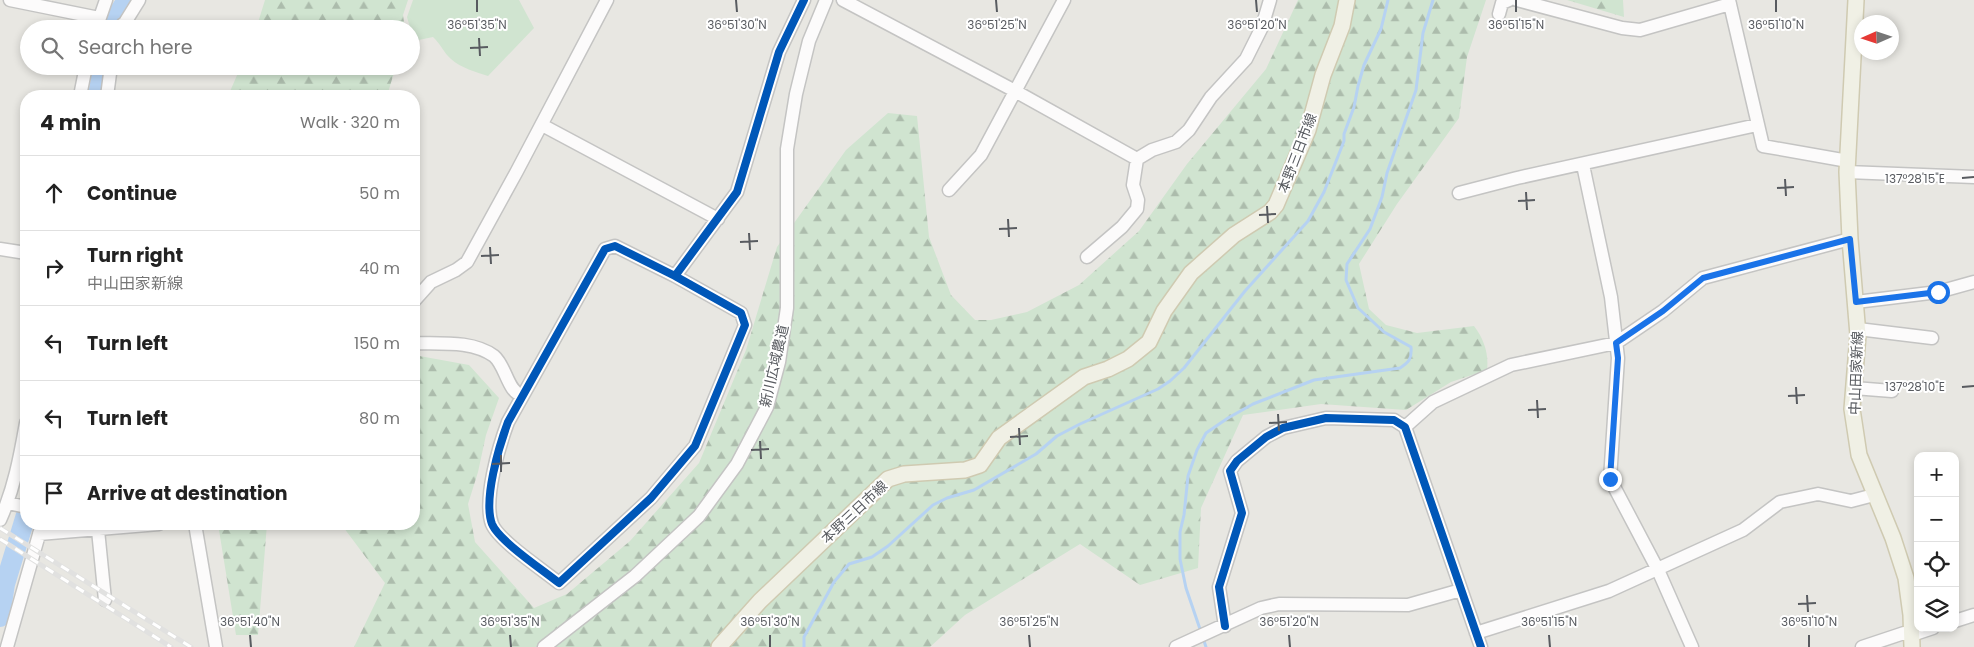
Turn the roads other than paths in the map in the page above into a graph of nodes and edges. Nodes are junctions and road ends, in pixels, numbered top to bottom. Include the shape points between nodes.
1 (10, 0) edge
2 (106, 0) edge
3 (139, 0) edge
4 (607, 0) edge
5 (804, 0) edge
6 (826, 0) edge
7 (843, 0) edge
8 (1064, 0) edge
9 (1270, 0) edge
10 (1347, 0) edge
11 (1509, 0) edge
12 (1517, 0) edge
13 (1856, 0) edge
14 (1730, 2) edge
15 (1499, 14) dead end
16 (82, 20) edge
17 (98, 20) edge
18 (129, 20) edge
19 (84, 75) edge
20 (110, 75) edge
21 (81, 90) edge
22 (108, 90) edge
23 (1015, 91) junction
24 (542, 125) junction
25 (1757, 125) junction
26 (1137, 159) junction
27 (1583, 165) junction
28 (1847, 166) junction
29 (1974, 177) edge
30 (950, 190) dead end
31 (1459, 193) dead end
32 (718, 219) junction
33 (1850, 239) junction
34 (0, 249) edge
35 (20, 253) edge
36 (1087, 257) dead end
37 (675, 276) junction
38 (1974, 282) edge
39 (420, 294) edge
40 (1856, 302) junction
41 (1858, 328) junction
42 (1932, 338) dead end
43 (420, 343) edge
44 (1616, 343) junction
45 (1854, 388) junction
46 (1892, 391) dead end
47 (522, 395) junction
48 (1405, 427) junction
49 (20, 457) edge
50 (1874, 495) junction
51 (8, 503) junction
52 (20, 506) edge
53 (0, 520) edge
54 (41, 530) edge
55 (98, 530) edge
56 (196, 530) edge
57 (1658, 570) junction
58 (1461, 590) junction
59 (105, 600) dead end
60 (1974, 616) edge
61 (1959, 620) edge
62 (1225, 626) junction
63 (1927, 632) edge
64 (1476, 633) junction
65 (1912, 641) edge
66 (7, 647) edge
67 (216, 647) edge
68 (544, 647) edge
69 (719, 647) edge
70 (1178, 647) edge
71 (1481, 647) edge
72 (1692, 647) edge
73 (1862, 647) edge

1 - 16 street
2 - 17 street
3 - 18 street
4 - 24 street
5 - 32 street via 779,52 737,192
6 - 68 street, 新川広域農道 via 809,41 787,149 787,308 767,407 737,464 700,516 635,576
7 - 23 street
8 - 23 street
9 - 26 street via 1262,27 1246,59 1211,97 1189,130 1176,142
10 - 69 main road, 本野三日市線 via 1342,26 1323,75 1308,130 1276,205 1234,235 1190,273 1148,342 1128,359 1084,377 1060,393 999,438 980,464 965,470 904,474 888,479 760,601
11 - 15 street via 1502,3
12 - 14 street via 1640,30
13 - 28 main road, 中山田家新線
14 - 25 street
19 - 21 street
20 - 22 street
23 - 26 street
23 - 30 street via 981,155
24 - 32 street
24 - 39 street via 468,262 432,282
25 - 27 street
25 - 28 street via 1763,146
26 - 36 street via 1133,185 1137,209 1122,227
27 - 31 street
27 - 44 street via 1611,296
28 - 29 street
28 - 33 main road, 中山田家新線
32 - 37 street
33 - 40 main road, 中山田家新線
33 - 44 street via 1703,278
34 - 35 street
37 - 47 street via 615,246 605,249
37 - 47 street via 741,313 745,325 695,446 651,498 559,583 509,543 493,525 488,504 500,443
38 - 40 street via 1938,292
40 - 41 main road, 中山田家新線
41 - 42 street
41 - 45 main road, 中山田家新線
43 - 47 street via 464,345 483,350 501,363 512,389
44 - 48 street via 1511,365 1433,402
44 - 57 street via 1618,358 1610,479
45 - 46 street
45 - 50 main road, 中山田家新線 via 1855,436
48 - 58 street
48 - 62 street via 1394,420 1326,418 1283,428 1266,437 1238,461 1230,471 1242,513 1219,587
49 - 51 street
50 - 57 street via 1851,501 1818,494 1780,502 1743,530
50 - 65 main road, 中山田家新線 via 1906,578
51 - 52 street
51 - 53 street
54 - 66 street
55 - 59 street
56 - 67 street
57 - 64 street via 1609,591
57 - 72 street
58 - 62 street via 1408,606 1279,604 1261,608
58 - 64 street
60 - 61 street
62 - 70 street
63 - 65 street
64 - 71 street
65 - 73 street via 1904,633

